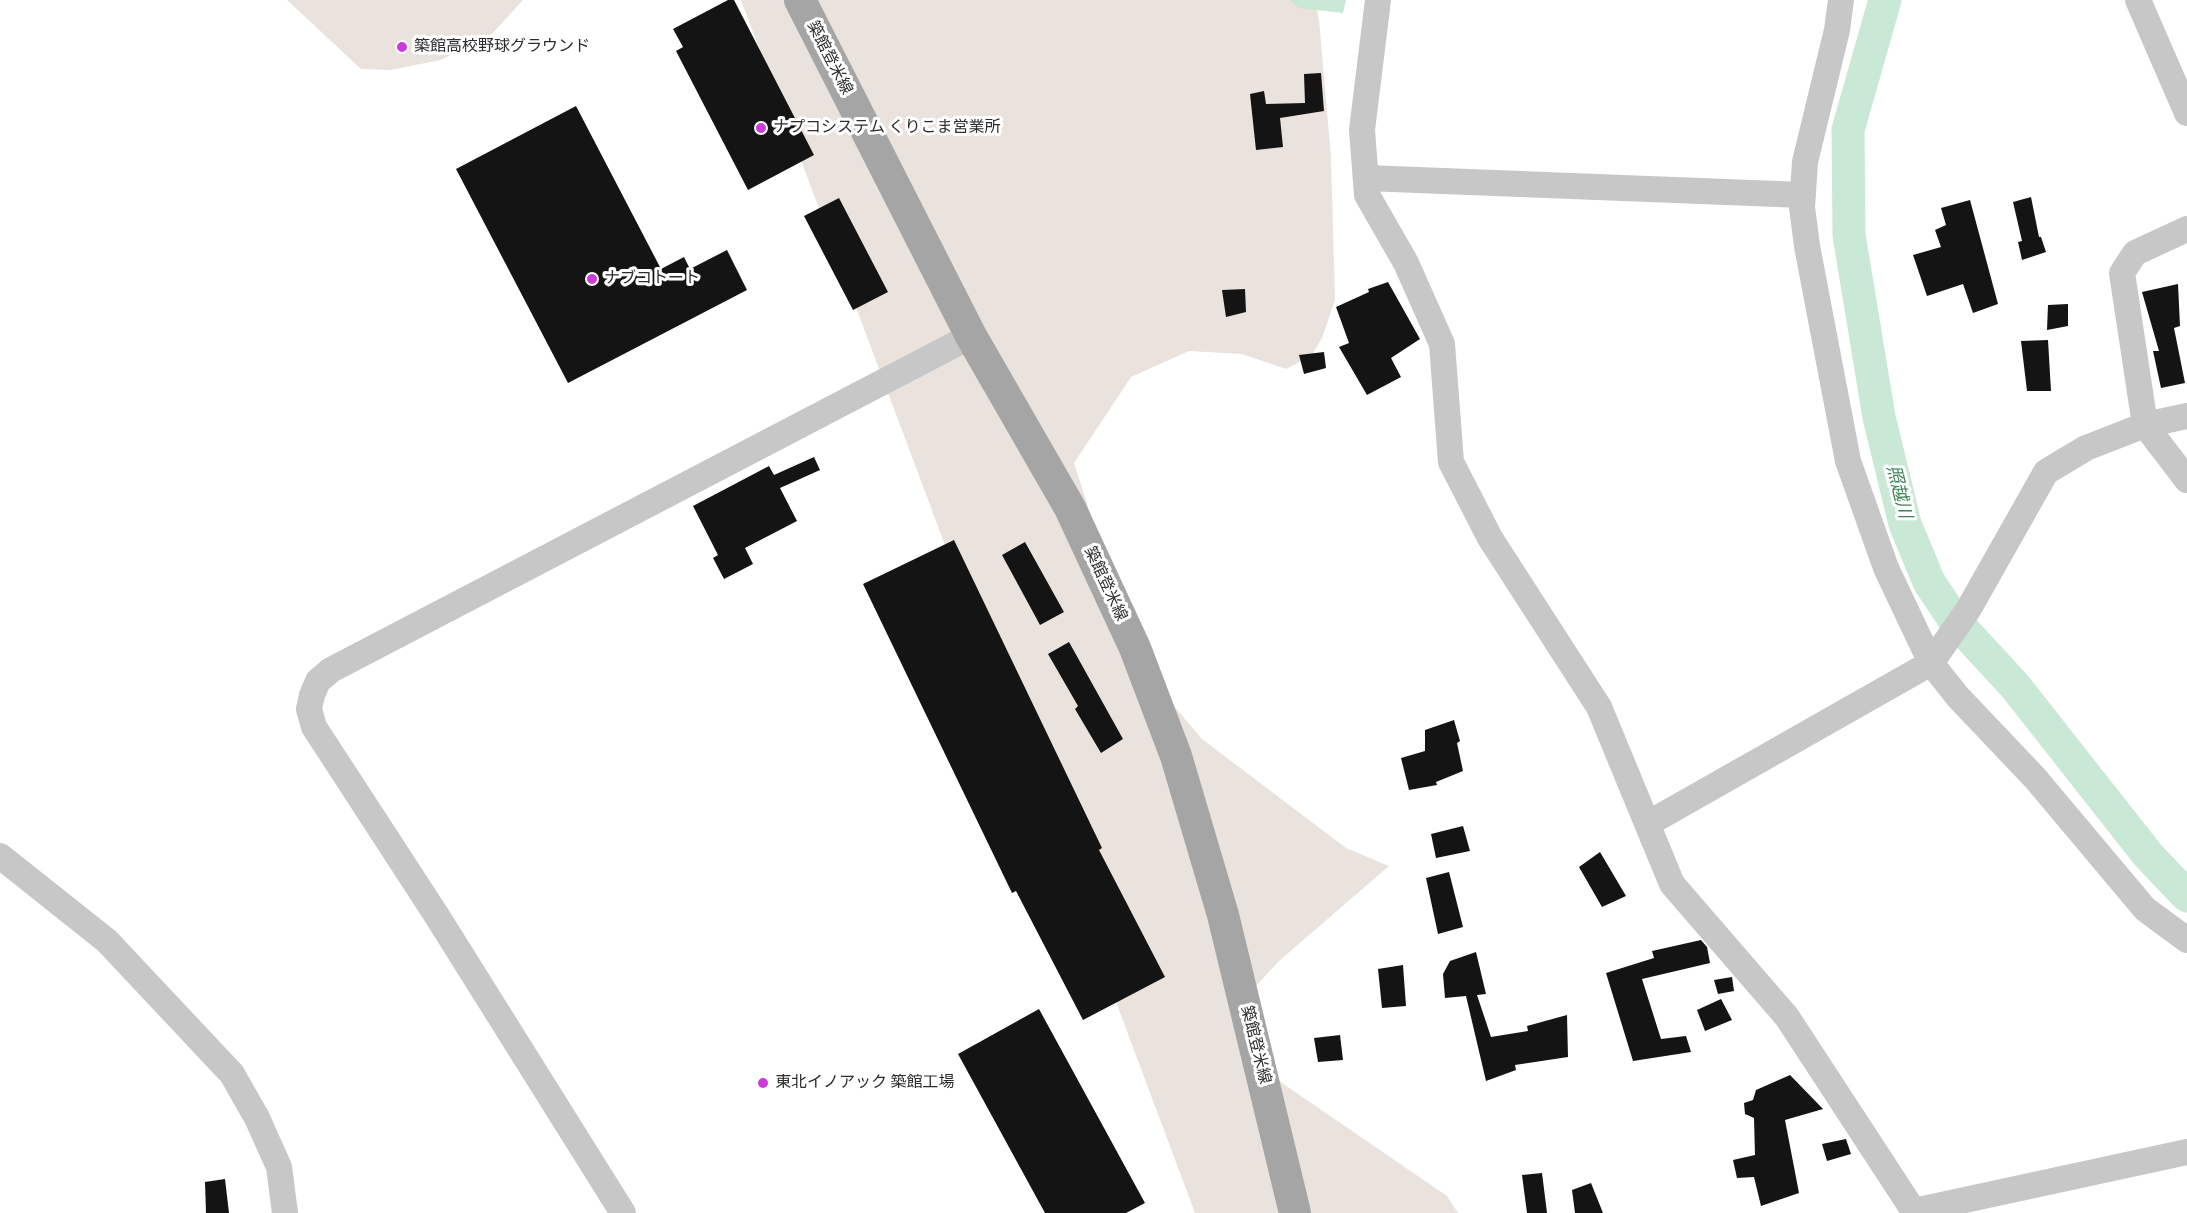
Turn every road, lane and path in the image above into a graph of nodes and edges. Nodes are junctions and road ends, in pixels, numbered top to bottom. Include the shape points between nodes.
1 (800, 0) edge
2 (1378, 0) edge
3 (1841, 0) edge
4 (2138, 0) edge
5 (2187, 113) edge
6 (1366, 178) junction
7 (1803, 195) junction
8 (2187, 229) edge
9 (971, 336) junction
10 (2187, 416) edge
11 (2145, 425) junction
12 (2187, 480) edge
13 (1932, 663) junction
14 (1649, 823) junction
15 (0, 856) edge
16 (2187, 940) edge
17 (2187, 1152) edge
18 (1914, 1212) edge
19 (285, 1213) edge
20 (623, 1213) edge
21 (1295, 1213) edge

1 - 9 main road, 築館登米線
2 - 6 street via 1362,130
3 - 7 street via 1805,162
4 - 5 street
6 - 7 street
6 - 14 street via 1368,195 1406,263 1442,344 1451,462 1490,538 1599,707
7 - 13 street via 1807,246 1848,462 1886,568
8 - 11 street via 2135,253 2122,273
9 - 20 street via 331,670 318,681 312,695 309,709 314,727
9 - 21 main road, 築館登米線 via 1070,508 1135,648 1176,756 1223,915
10 - 11 street
11 - 12 street
11 - 13 street via 2086,448 2046,472 1968,610
13 - 14 street
13 - 16 street via 2145,909
14 - 18 street via 1672,884 1787,1017
15 - 19 street via 107,941 232,1074 279,1167
17 - 18 street

